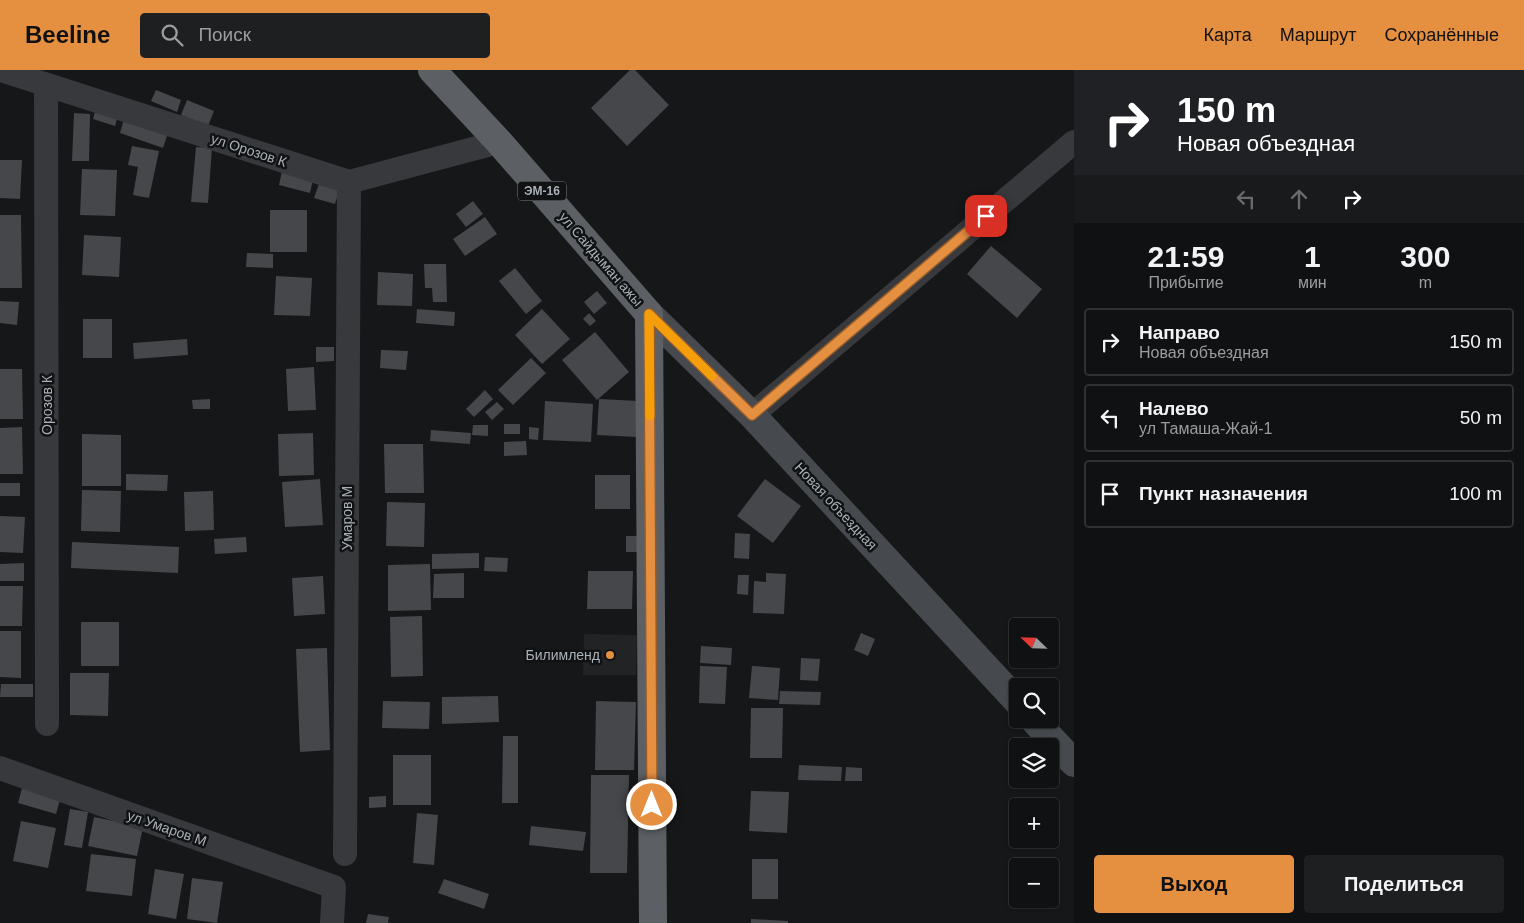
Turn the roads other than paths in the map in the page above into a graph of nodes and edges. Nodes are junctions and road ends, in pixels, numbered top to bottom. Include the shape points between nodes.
1 (0, 70) edge
2 (432, 70) edge
3 (46, 86) junction
4 (499, 142) junction
5 (1074, 142) edge
6 (349, 182) junction
7 (649, 314) junction
8 (752, 415) junction
9 (1009, 692) edge
10 (47, 724) dead end
11 (1041, 728) edge
12 (1074, 763) edge
13 (0, 768) edge
14 (345, 854) dead end
15 (332, 923) edge
16 (653, 923) edge

1 - 3 street, ул Орозов К
2 - 4 highway, ул Сайдыман ажы / ЭМ-16
3 - 6 street, ул Орозов К
3 - 10 street, Орозов К
4 - 6 street
4 - 7 highway, ул Сайдыман ажы / ЭМ-16
5 - 8 street
6 - 14 street, Умаров М
7 - 8 main road, Новая объездная
7 - 16 highway
8 - 9 main road, Новая объездная
11 - 12 main road
13 - 15 street, ул Умаров М via 334,887

